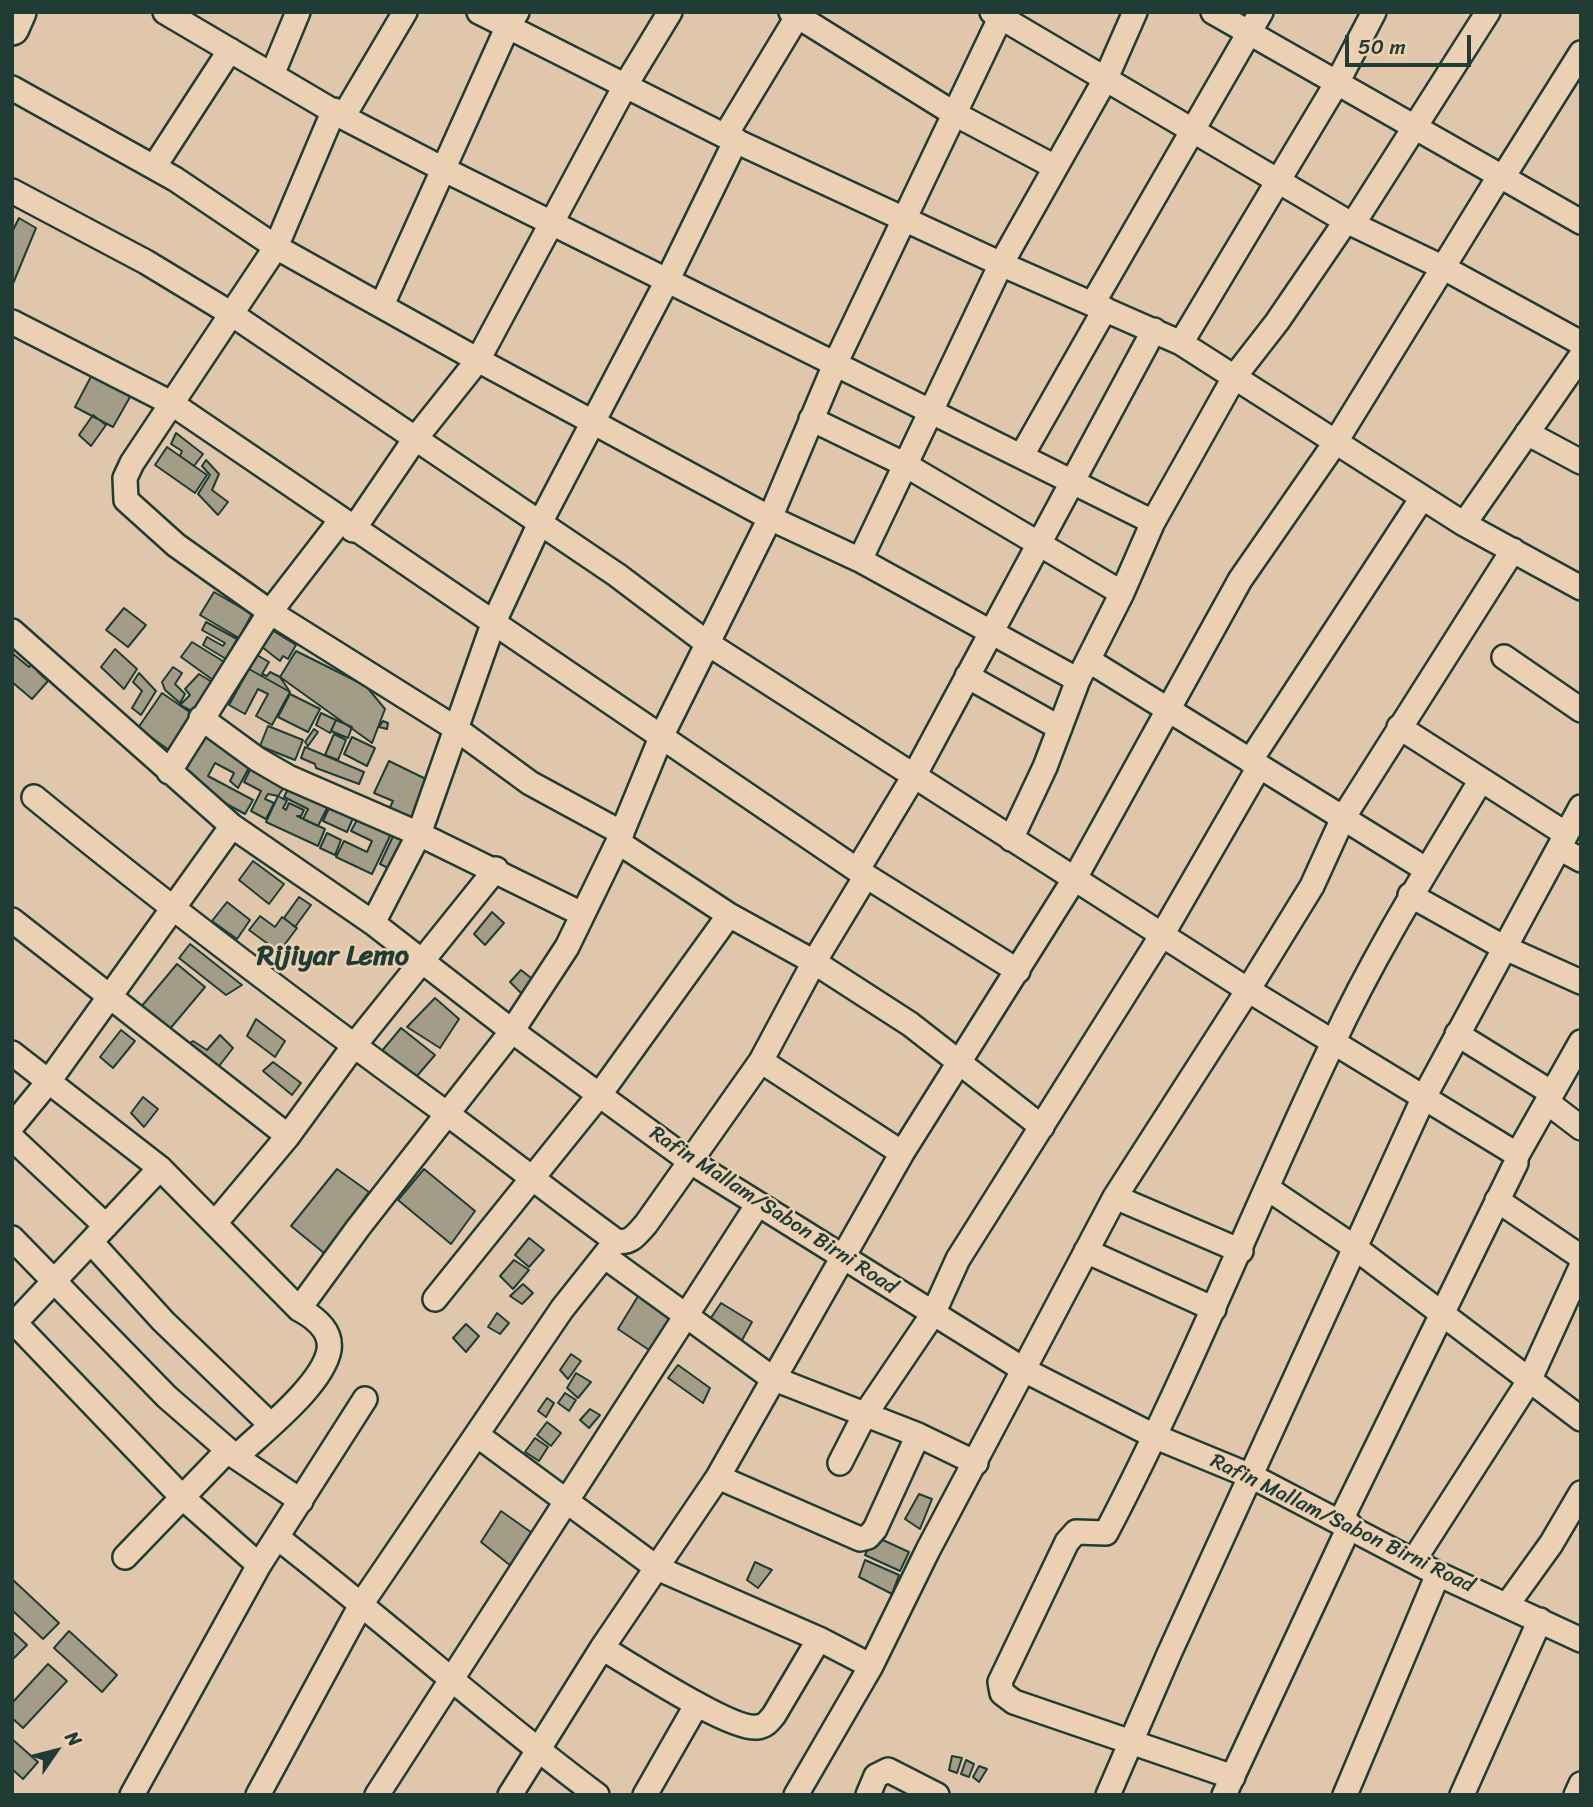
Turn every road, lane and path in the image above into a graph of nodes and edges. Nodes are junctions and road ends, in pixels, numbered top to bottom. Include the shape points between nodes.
1 (19, 12) edge
2 (298, 12) edge
3 (405, 12) edge
4 (479, 12) edge
5 (670, 12) edge
6 (1135, 12) edge
7 (1213, 12) edge
8 (1261, 12) edge
9 (1374, 12) edge
10 (1488, 12) edge
11 (796, 13) edge
12 (171, 14) edge
13 (998, 14) edge
14 (512, 20) edge
15 (12, 27) edge
16 (1251, 34) junction
17 (230, 50) junction
18 (1581, 53) edge
19 (272, 75) junction
20 (1106, 78) junction
21 (1338, 81) junction
22 (625, 86) junction
23 (12, 88) edge
24 (339, 113) junction
25 (953, 113) junction
26 (1415, 126) junction
27 (1195, 131) junction
28 (730, 138) junction
29 (154, 167) junction
30 (1055, 167) junction
31 (443, 169) junction
32 (1502, 176) junction
33 (1279, 180) junction
34 (12, 191) edge
35 (904, 218) junction
36 (1581, 222) edge
37 (1350, 223) junction
38 (552, 225) junction
39 (276, 247) junction
40 (1001, 264) junction
41 (1444, 268) junction
42 (668, 279) junction
43 (382, 305) junction
44 (1099, 306) junction
45 (230, 313) junction
46 (12, 322) edge
47 (1154, 330) junction
48 (1581, 342) edge
49 (1181, 343) junction
50 (1581, 356) edge
51 (478, 360) junction
52 (836, 362) junction
53 (1235, 376) junction
54 (171, 403) junction
55 (933, 411) junction
56 (811, 419) junction
57 (594, 422) junction
58 (1527, 433) junction
59 (415, 439) junction
60 (1335, 443) junction
61 (1022, 455) junction
62 (1581, 462) edge
63 (904, 464) junction
64 (1070, 483) junction
65 (1422, 498) junction
66 (770, 518) junction
67 (1153, 522) junction
68 (540, 523) junction
69 (1464, 524) junction
70 (347, 525) junction
71 (1038, 545) junction
72 (1513, 550) junction
73 (860, 560) junction
74 (1581, 588) edge
75 (1122, 593) junction
76 (270, 612) junction
77 (493, 624) junction
78 (12, 631) edge
79 (990, 634) junction
80 (707, 643) junction
81 (1504, 657) dead end
82 (1083, 670) junction
83 (967, 676) junction
84 (1169, 710) junction
85 (1581, 710) edge
86 (201, 718) junction
87 (1399, 727) junction
88 (455, 728) junction
89 (1060, 728) junction
90 (662, 735) junction
91 (1254, 764) junction
92 (169, 772) junction
93 (914, 776) junction
94 (1481, 780) junction
95 (34, 797) dead end
96 (1581, 807) edge
97 (1343, 818) junction
98 (232, 826) junction
99 (419, 834) junction
100 (620, 838) junction
101 (1010, 839) junction
102 (1563, 841) junction
103 (1581, 860) edge
104 (496, 869) junction
105 (1427, 870) junction
106 (862, 872) junction
107 (1075, 878) junction
108 (1410, 895) junction
109 (171, 909) junction
110 (582, 914) junction
111 (729, 915) junction
112 (12, 920) edge
113 (373, 923) junction
114 (1162, 935) junction
115 (1503, 947) junction
116 (422, 961) junction
117 (814, 962) junction
118 (1018, 971) junction
119 (1581, 982) edge
120 (1248, 990) junction
121 (110, 996) junction
122 (512, 1031) junction
123 (1457, 1034) junction
124 (1581, 1042) edge
125 (1332, 1043) junction
126 (353, 1047) junction
127 (12, 1053) edge
128 (761, 1060) junction
129 (958, 1061) junction
130 (49, 1080) junction
131 (600, 1094) junction
132 (1550, 1098) junction
133 (1423, 1099) junction
134 (447, 1114) junction
135 (12, 1126) edge
136 (1042, 1127) junction
137 (1581, 1128) edge
138 (288, 1136) junction
139 (12, 1138) edge
140 (902, 1153) junction
141 (1516, 1157) junction
142 (691, 1162) junction
143 (160, 1168) junction
144 (533, 1181) junction
145 (1267, 1188) junction
146 (1115, 1197) junction
147 (1497, 1200) junction
148 (758, 1204) junction
149 (216, 1222) junction
150 (99, 1234) junction
151 (12, 1238) edge
152 (1354, 1247) junction
153 (610, 1248) junction
154 (1086, 1251) junction
155 (1241, 1251) junction
156 (1581, 1257) edge
157 (844, 1258) junction
158 (1581, 1267) edge
159 (54, 1282) junction
160 (435, 1299) dead end
161 (299, 1309) junction
162 (1214, 1309) junction
163 (1441, 1312) junction
164 (685, 1314) junction
165 (933, 1314) junction
166 (14, 1324) edge
167 (1026, 1371) junction
168 (772, 1378) junction
169 (1529, 1381) junction
170 (365, 1399) dead end
171 (864, 1416) junction
172 (1581, 1419) edge
173 (270, 1424) junction
174 (477, 1435) junction
175 (918, 1435) junction
176 (1156, 1437) junction
177 (232, 1454) junction
178 (840, 1463) dead end
179 (976, 1463) junction
180 (1252, 1476) junction
181 (718, 1477) junction
182 (1581, 1493) edge
183 (182, 1497) junction
184 (568, 1500) junction
185 (301, 1501) junction
186 (1345, 1523) junction
187 (278, 1538) junction
188 (125, 1557) dead end
189 (1414, 1560) junction
190 (259, 1565) junction
191 (657, 1568) junction
192 (1438, 1574) junction
193 (362, 1603) junction
194 (1507, 1605) junction
195 (1540, 1620) junction
196 (819, 1639) junction
197 (1581, 1640) edge
198 (602, 1648) junction
199 (871, 1666) junction
200 (449, 1680) junction
201 (697, 1704) junction
202 (1133, 1741) junction
203 (539, 1752) junction
204 (1581, 1784) edge
205 (1228, 1786) edge
206 (132, 1795) edge
207 (258, 1795) edge
208 (377, 1795) edge
209 (510, 1795) edge
210 (597, 1795) edge
211 (645, 1795) edge
212 (796, 1795) edge
213 (868, 1795) edge
214 (937, 1795) edge
215 (1108, 1795) edge
216 (1345, 1795) edge
217 (1462, 1795) edge
218 (1576, 1795) edge

1 - 15 highway
2 - 19 street
3 - 24 street
4 - 14 street
5 - 22 street
6 - 20 street
7 - 16 street
8 - 16 street
9 - 21 street
10 - 26 street
11 - 25 street
11 - 28 street
12 - 17 street
13 - 20 street
13 - 25 street
14 - 22 street
14 - 31 street
16 - 21 street
16 - 27 street
17 - 19 street
17 - 29 street
18 - 32 street
19 - 24 street
20 - 27 street
20 - 30 street
21 - 26 street
21 - 33 street
22 - 28 street
22 - 38 street
23 - 29 street
24 - 31 street
24 - 39 street
25 - 30 street
25 - 35 street
26 - 32 street
26 - 37 street
27 - 33 street
27 - 44 street
28 - 35 street
28 - 42 street
29 - 39 street
30 - 40 street
31 - 38 street
31 - 43 street
32 - 36 street
32 - 41 street
33 - 37 street
33 - 49 street
34 - 45 street
35 - 40 street
35 - 52 street
37 - 41 street
37 - 53 street
38 - 42 street
38 - 51 street
39 - 43 street
39 - 45 street
40 - 44 street
40 - 55 street
41 - 48 street
41 - 60 street
42 - 52 street
42 - 57 street
43 - 51 street
44 - 47 street
44 - 61 street
45 - 54 street
45 - 59 street
46 - 54 street
47 - 49 street
47 - 64 street
49 - 53 street
50 - 58 street
51 - 57 street
51 - 59 street
52 - 55 street
52 - 56 street
53 - 60 street
53 - 67 street
54 - 70 street
54 - 76 street via 125,478 126,500 176,545
55 - 61 street
55 - 63 street
56 - 63 street
56 - 66 street
57 - 66 street
57 - 68 street
58 - 62 street
58 - 69 street
59 - 68 street
59 - 70 street
60 - 65 street
60 - 84 street via 1240,580
61 - 64 street
63 - 71 street
63 - 73 street
64 - 67 street
64 - 71 street
65 - 69 street
65 - 91 street
66 - 73 street
66 - 80 street
67 - 75 street
68 - 77 street
68 - 80 street
69 - 72 street
70 - 76 street
70 - 77 street
71 - 75 street
71 - 79 street
72 - 74 street
72 - 87 street
73 - 79 street
75 - 82 street
76 - 86 street
76 - 88 street
77 - 88 street
77 - 90 street
78 - 92 street, Rafin Mallam/Sabon Birni Road
79 - 82 street
79 - 83 street
80 - 90 street
80 - 93 street
81 - 85 street
82 - 84 street
82 - 89 street
83 - 89 street
83 - 93 street
84 - 91 street
84 - 107 street
86 - 92 street
86 - 99 street via 288,777
87 - 94 street
87 - 97 street
88 - 99 street
88 - 100 street via 530,783
89 - 101 street
90 - 100 street
90 - 106 street
91 - 97 street
91 - 114 street
92 - 98 street, Rafin Mallam/Sabon Birni Road
93 - 101 street
93 - 106 street
94 - 102 street
94 - 105 street
95 - 109 street
96 - 102 street
97 - 105 street
97 - 120 street via 1312,886
98 - 109 street
98 - 113 street, Rafin Mallam/Sabon Birni Road
99 - 104 street
99 - 113 street
100 - 110 street
100 - 111 street
101 - 107 street
102 - 103 street
102 - 115 street
104 - 110 street
104 - 116 street
105 - 108 street
106 - 117 street
106 - 118 street
107 - 114 street
107 - 118 street
108 - 115 street
108 - 125 street
109 - 121 street
109 - 126 street
110 - 122 street via 567,947
111 - 117 street
111 - 131 street
112 - 121 street
113 - 116 street, Rafin Mallam/Sabon Birni Road
114 - 120 street
114 - 136 street
115 - 119 street
115 - 123 street
116 - 122 street, Rafin Mallam/Sabon Birni Road
116 - 126 street
117 - 128 street
117 - 129 street
118 - 129 street
120 - 125 street
120 - 146 street
121 - 130 street
121 - 138 street
122 - 131 street, Rafin Mallam/Sabon Birni Road
122 - 134 street
123 - 132 street
123 - 133 street
124 - 132 street
125 - 133 street
125 - 145 street
126 - 134 street
126 - 138 street
127 - 130 street
128 - 140 street
128 - 142 street
129 - 136 street
129 - 140 street
130 - 135 street
130 - 143 street
131 - 142 street, Rafin Mallam/Sabon Birni Road
131 - 144 street
132 - 137 street
132 - 141 street
133 - 141 street
133 - 152 street
134 - 144 street
134 - 161 street
136 - 165 street via 958,1259
138 - 149 street
139 - 150 street
140 - 157 street
141 - 147 street
142 - 148 street, Rafin Mallam/Sabon Birni Road
142 - 153 street via 633,1239
143 - 149 street
143 - 150 street
144 - 153 street
144 - 160 street
145 - 152 street
145 - 155 street
146 - 154 street
146 - 155 street
147 - 156 street
147 - 163 street
148 - 157 street, Rafin Mallam/Sabon Birni Road
148 - 164 street
149 - 161 street
150 - 159 street
150 - 173 street via 163,1321
151 - 159 street
152 - 163 street
152 - 180 street
153 - 164 street
153 - 174 street via 562,1309
154 - 162 street
154 - 167 street
155 - 162 street
157 - 165 street, Rafin Mallam/Sabon Birni Road
157 - 168 street
158 - 169 street
159 - 166 street
159 - 177 street via 167,1397
161 - 173 street via 326,1331 330,1348 323,1369
162 - 176 street
163 - 169 street
163 - 186 street
164 - 168 street
164 - 184 street
165 - 167 street, Rafin Mallam/Sabon Birni Road
165 - 171 street
166 - 183 street
167 - 176 street, Rafin Mallam/Sabon Birni Road
167 - 179 street
168 - 171 street
168 - 181 street
169 - 172 street
169 - 189 street
170 - 185 street
171 - 175 street
171 - 178 street
173 - 177 street
174 - 184 street
174 - 193 street
175 - 179 street
175 - 181 street via 875,1529 860,1539
176 - 180 street, Rafin Mallam/Sabon Birni Road
176 - 202 street via 1106,1533 1076,1532 1067,1542 1000,1682 1002,1693 1014,1702
177 - 183 street
177 - 185 street
179 - 199 street
180 - 186 street, Rafin Mallam/Sabon Birni Road
180 - 202 street
181 - 191 street
182 - 194 street
183 - 188 street
183 - 190 street
184 - 191 street
184 - 200 street
185 - 187 street
186 - 189 street, Rafin Mallam/Sabon Birni Road
186 - 205 street
187 - 190 street
187 - 193 street
189 - 192 street, Rafin Mallam/Sabon Birni Road
190 - 206 street
191 - 196 street
191 - 198 street
192 - 194 street, Rafin Mallam/Sabon Birni Road
192 - 216 street
193 - 200 street
193 - 207 street
194 - 195 street, Rafin Mallam/Sabon Birni Road
195 - 197 street, Rafin Mallam/Sabon Birni Road
195 - 217 street
196 - 199 street
196 - 201 street via 767,1724 743,1726
198 - 201 street
198 - 203 street
199 - 212 street
200 - 203 street
200 - 208 street
201 - 211 street
202 - 205 street
202 - 215 street
203 - 209 street
203 - 210 street
204 - 218 street
213 - 214 street via 877,1776 888,1770

